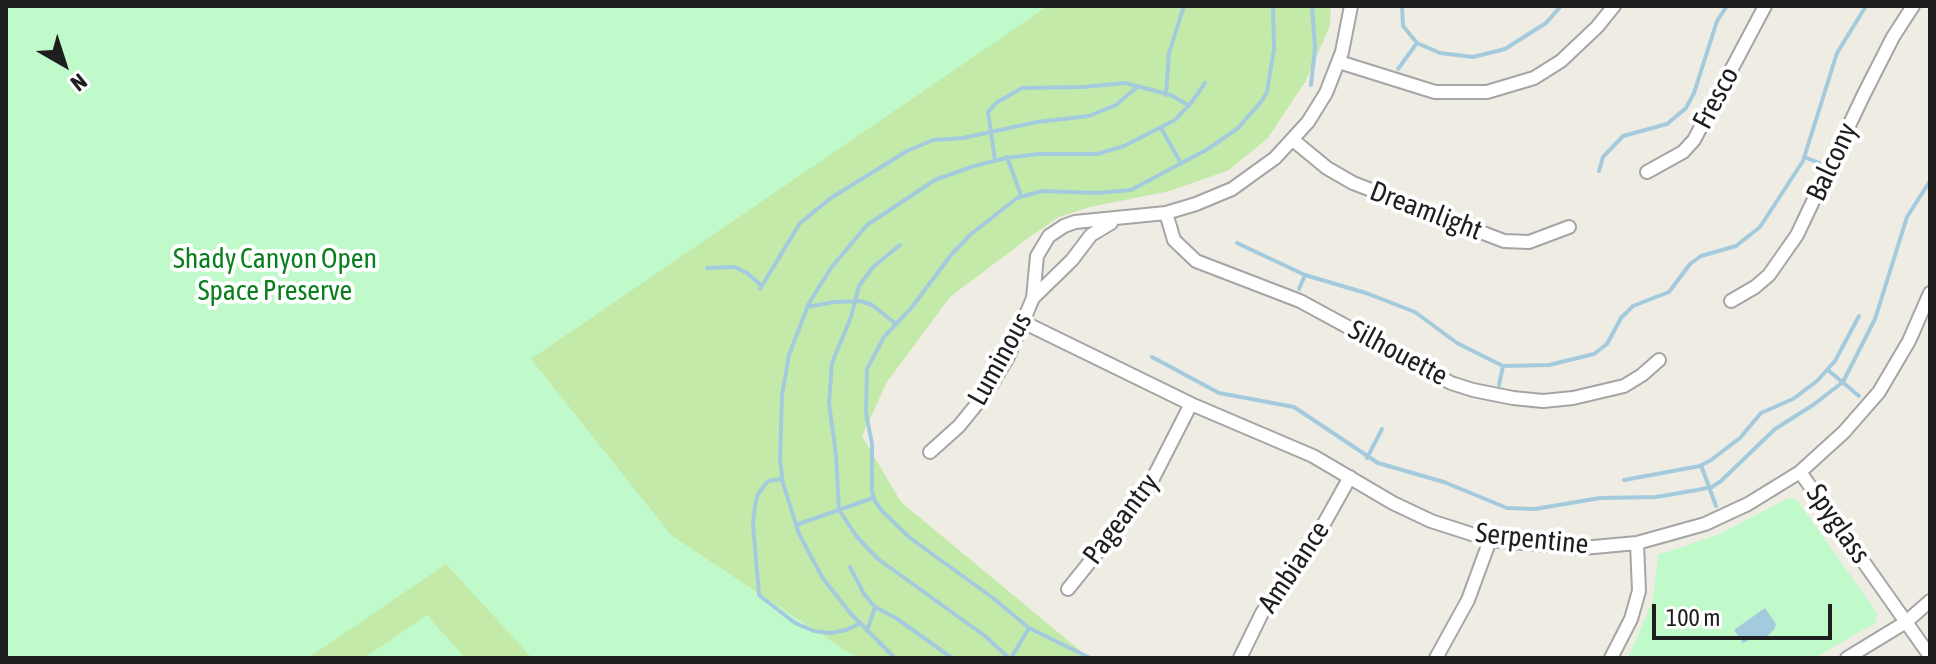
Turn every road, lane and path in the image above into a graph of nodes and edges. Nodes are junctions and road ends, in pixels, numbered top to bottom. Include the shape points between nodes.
1 (1351, 6) edge
2 (1614, 6) edge
3 (1765, 6) edge
4 (1913, 6) edge
5 (1339, 62) junction
6 (1293, 140) junction
7 (1647, 172) dead end
8 (1166, 213) junction
9 (1118, 220) junction
10 (1569, 227) dead end
11 (1930, 293) edge
12 (1033, 298) junction
13 (1731, 301) dead end
14 (1023, 322) junction
15 (1659, 360) dead end
16 (1191, 404) junction
17 (930, 452) dead end
18 (1800, 472) junction
19 (1350, 477) junction
20 (1490, 540) junction
21 (1637, 543) junction
22 (1068, 589) dead end
23 (1930, 601) edge
24 (1906, 622) junction
25 (1930, 656) edge
26 (1240, 658) edge
27 (1436, 658) edge
28 (1611, 658) edge
29 (1847, 658) edge

1 - 5 street, Luminous
2 - 5 street via 1561,61 1534,78 1487,92 1435,92
3 - 7 street, Fresco via 1694,140
4 - 13 street, Balcony via 1797,235 1769,275
5 - 6 street, Luminous via 1317,108
6 - 8 street, Luminous via 1232,189
6 - 10 street, Dreamlight via 1353,183 1504,241 1529,242
8 - 9 street, Luminous
8 - 15 street, Silhouette via 1174,240 1196,261 1300,301 1473,390 1543,401 1573,398 1624,386
9 - 12 street, Luminous via 1091,235
9 - 12 street, Luminous via 1075,222 1049,236 1037,256
11 - 18 street, Serpentine via 1879,392
12 - 14 street, Luminous
14 - 16 street, Serpentine
14 - 17 street, Luminous via 980,402
16 - 19 street, Serpentine
16 - 22 street, Pageantry via 1146,492
18 - 21 street, Serpentine via 1730,513
18 - 24 street, Spyglass
19 - 20 street, Serpentine via 1411,513
19 - 26 street, Ambiance via 1262,613
20 - 21 street, Serpentine via 1558,547
20 - 27 street via 1468,600
21 - 28 street via 1639,591
23 - 24 street
24 - 25 street, Spyglass
24 - 29 street

